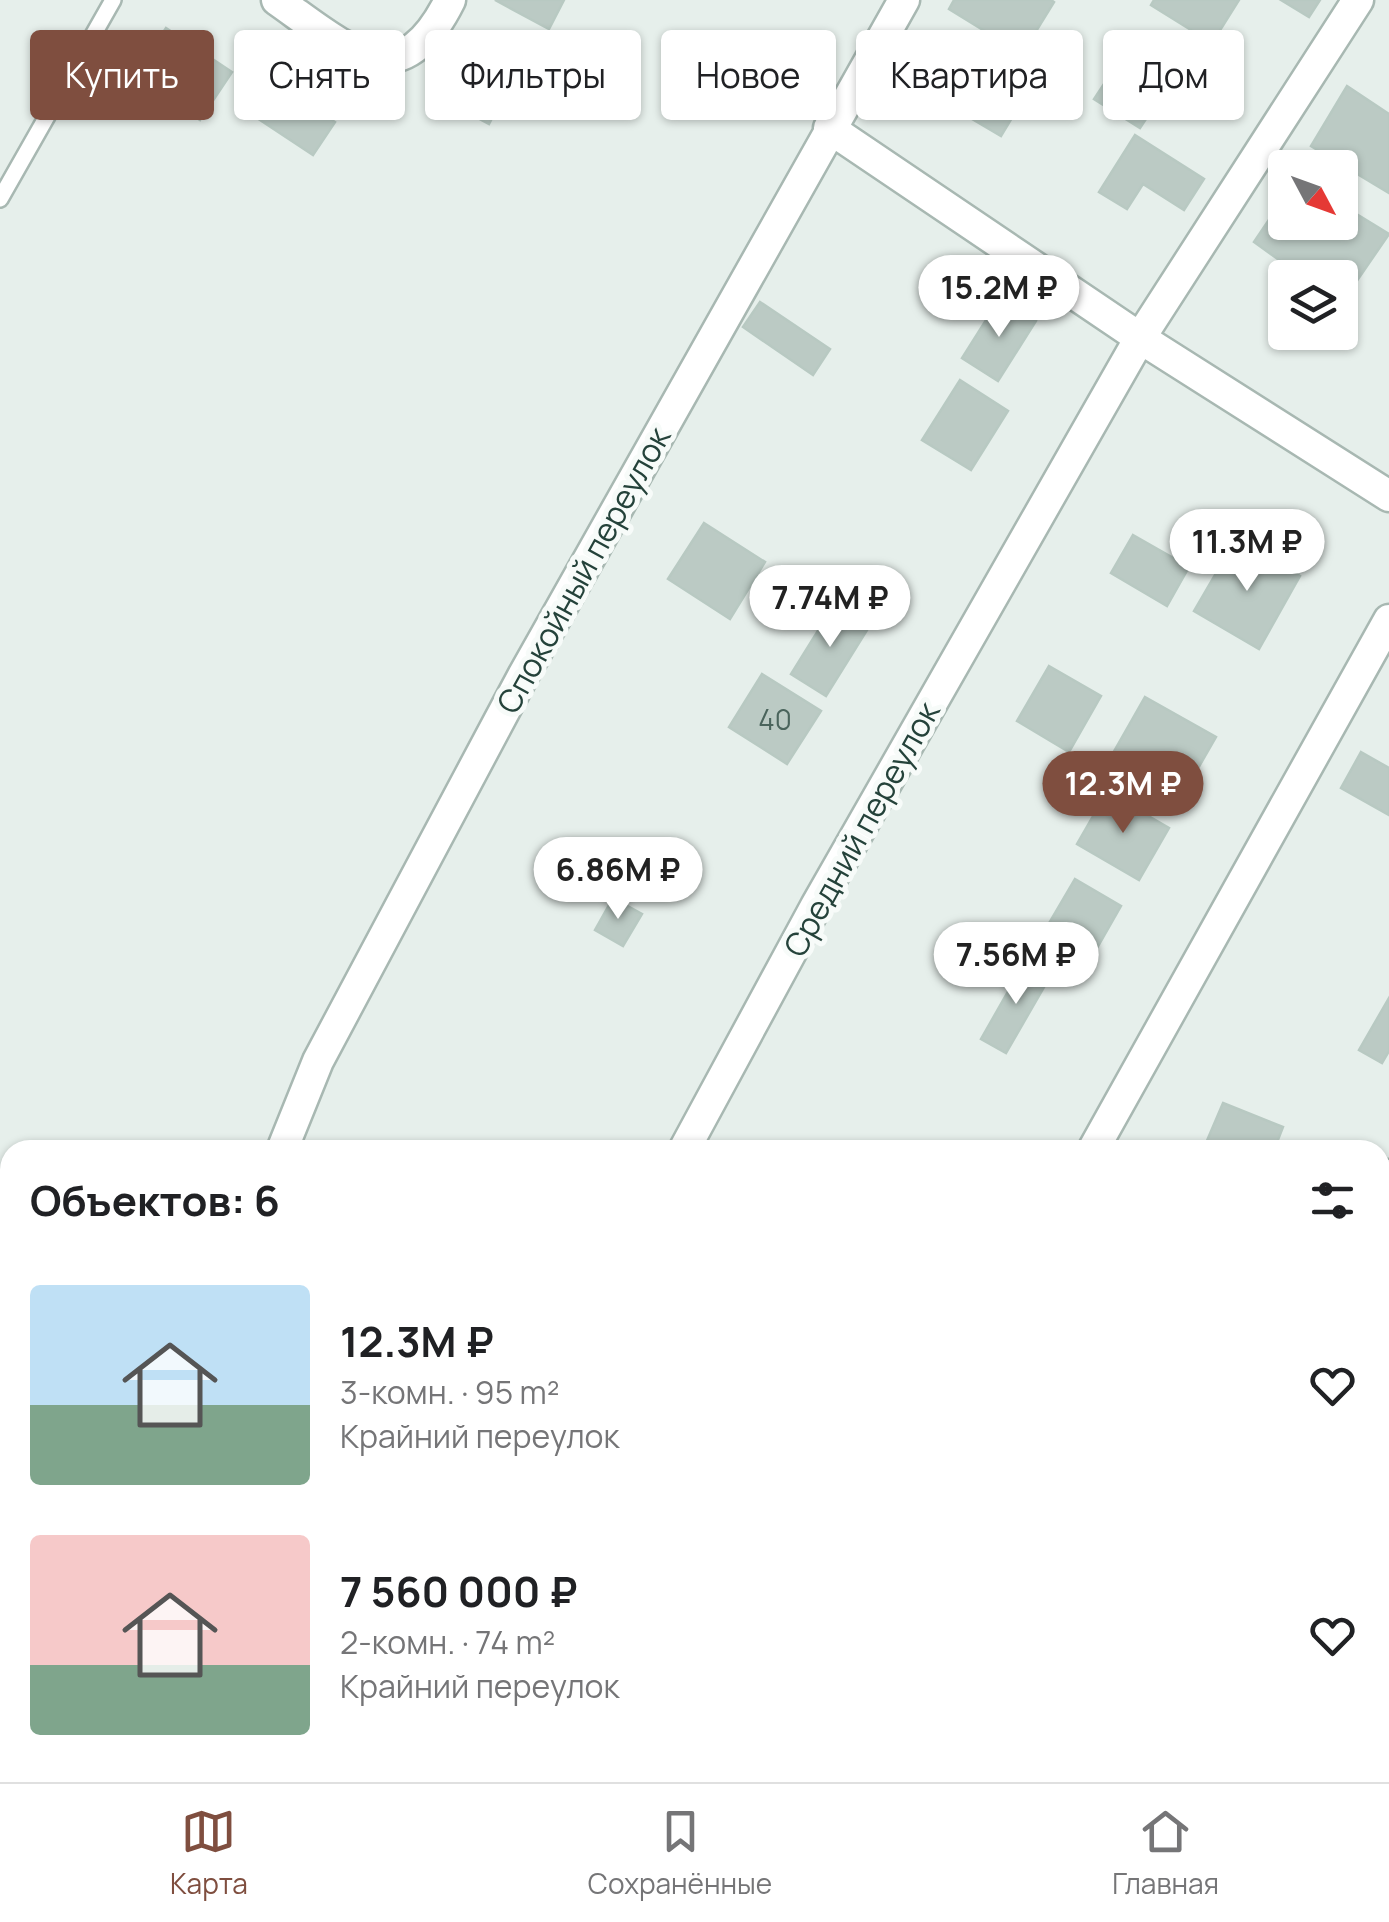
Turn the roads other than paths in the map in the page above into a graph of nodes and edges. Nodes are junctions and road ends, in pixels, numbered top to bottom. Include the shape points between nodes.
1 (113, 0) edge
2 (277, 0) edge
3 (450, 0) edge
4 (904, 0) edge
5 (1358, 0) edge
6 (829, 128) junction
7 (0, 198) edge
8 (1140, 338) junction
9 (1389, 496) edge
10 (1389, 620) edge
11 (286, 1140) edge
12 (689, 1140) edge
13 (1099, 1140) edge

1 - 7 lane
2 - 3 street via 358,56 397,58 433,34
4 - 6 street, Спокойный переулок
5 - 8 street, Средний переулок
6 - 8 street
6 - 11 street, Спокойный переулок via 524,674 318,1061
8 - 9 street
8 - 12 street, Средний переулок
10 - 13 street

